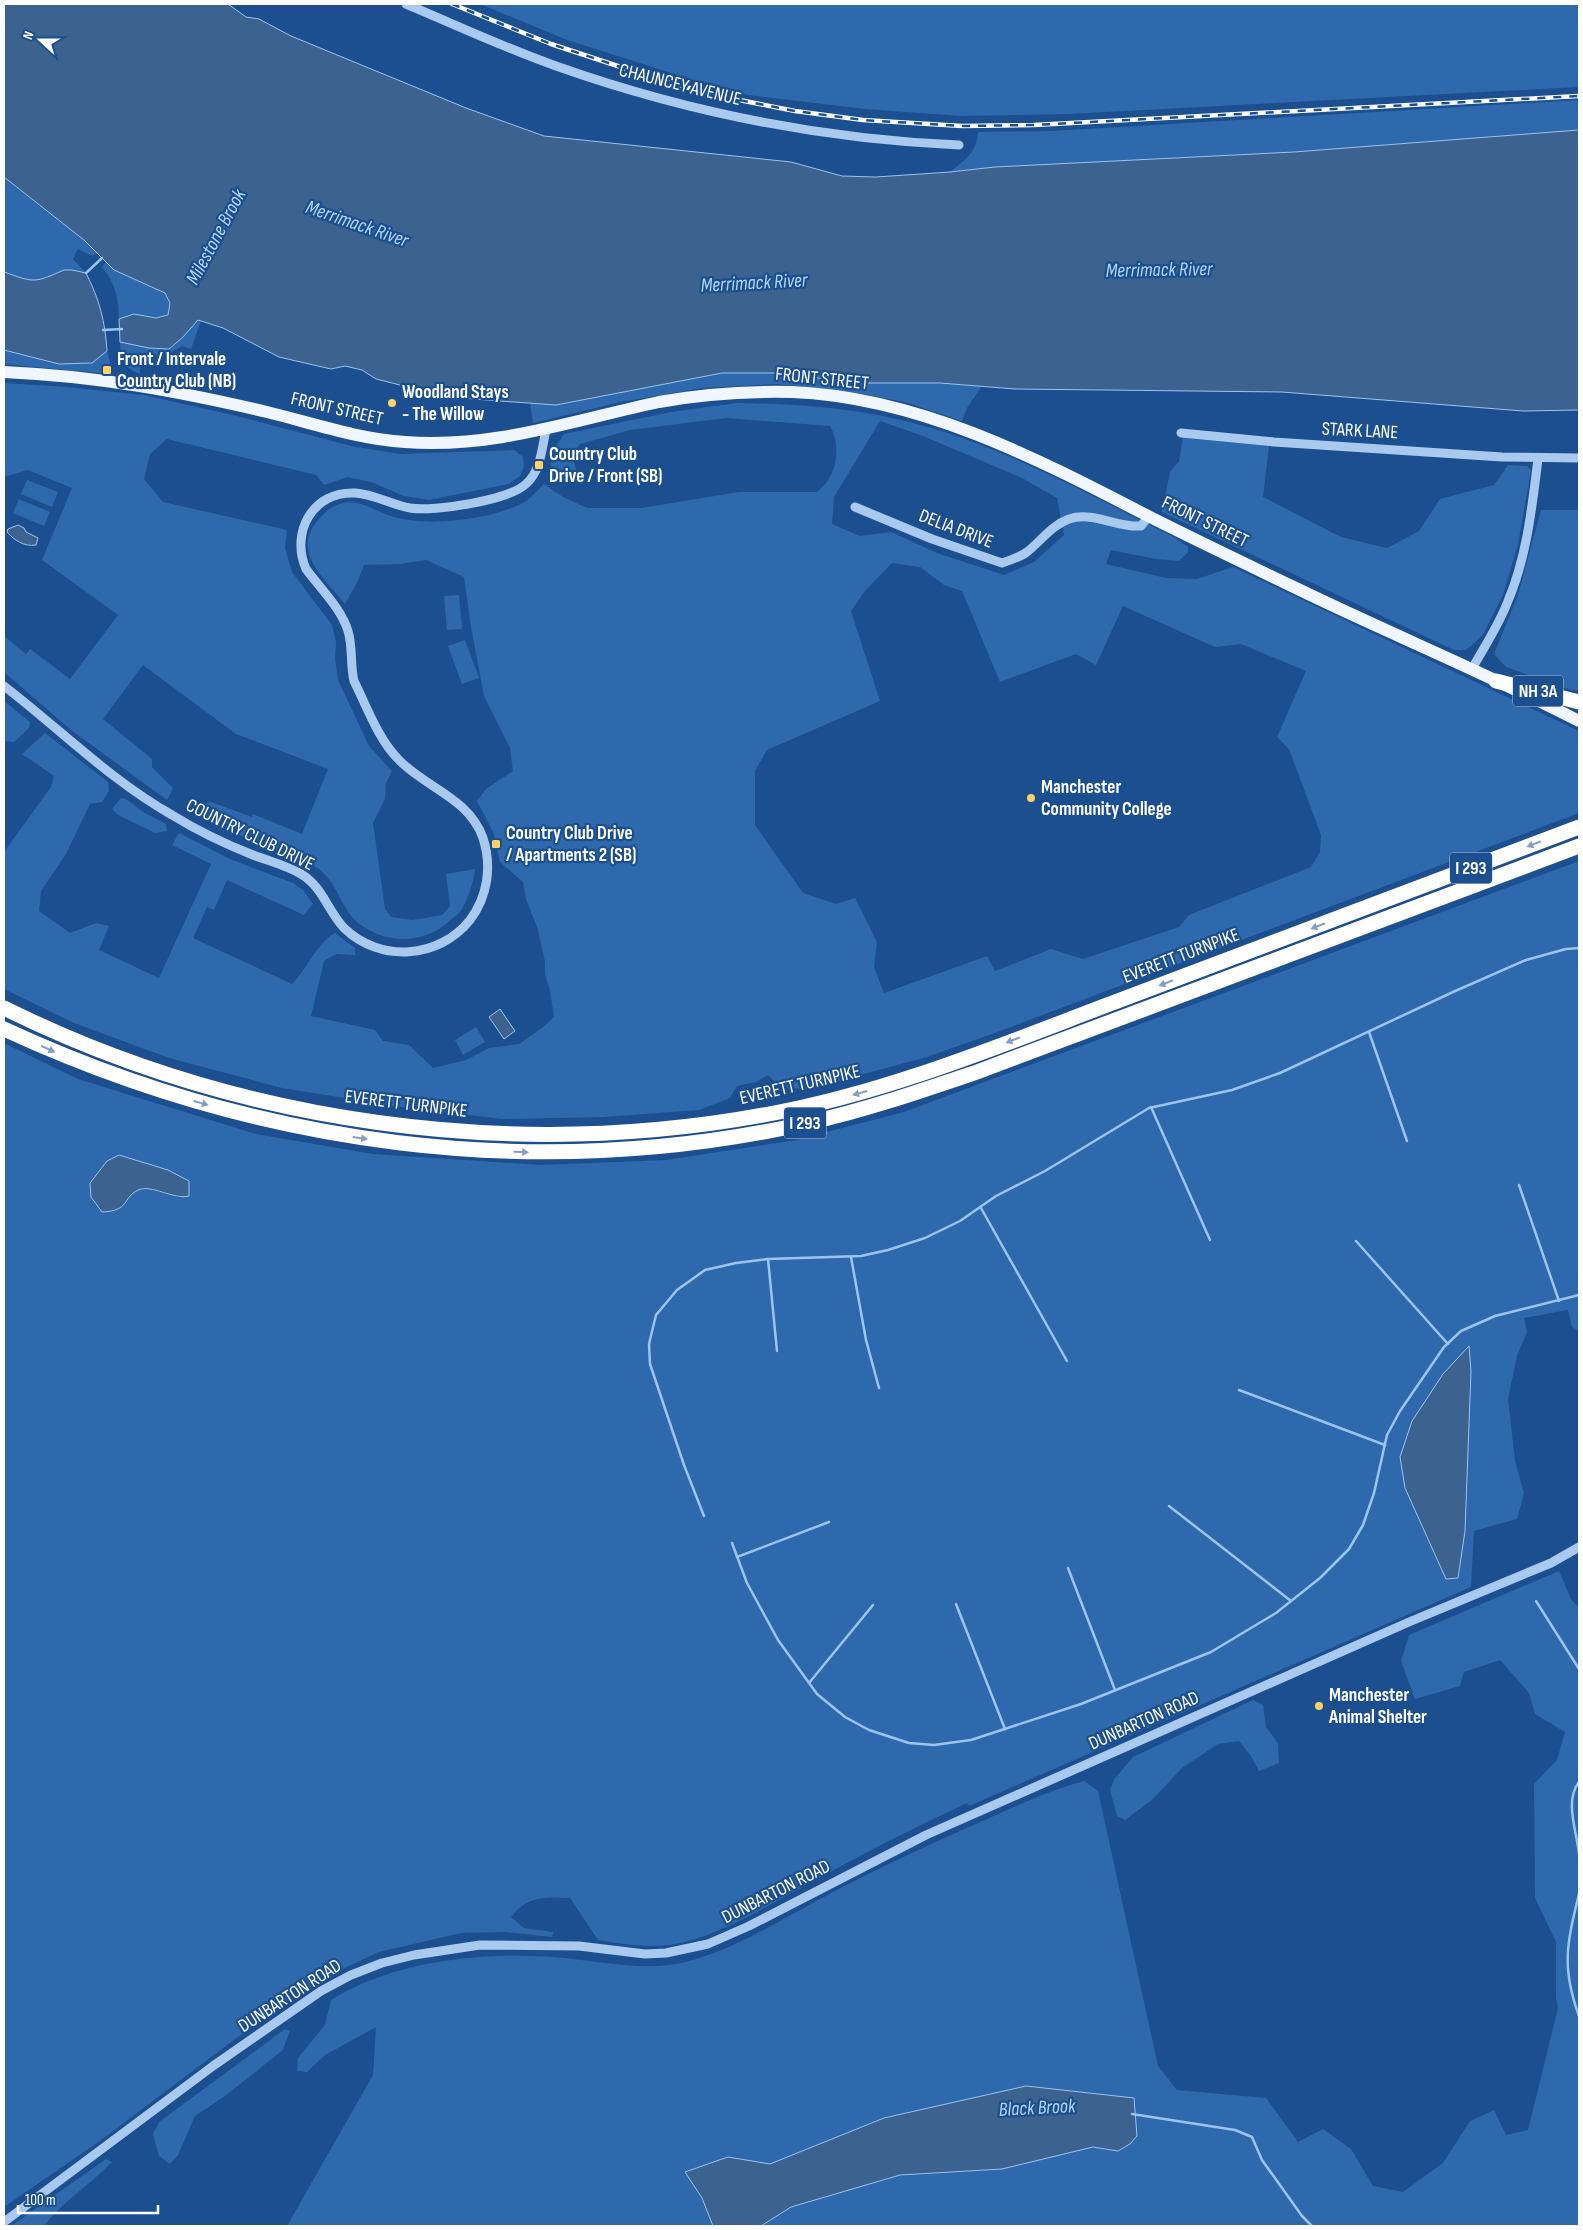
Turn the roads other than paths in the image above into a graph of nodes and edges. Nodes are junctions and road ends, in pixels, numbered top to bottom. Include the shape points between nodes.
1 (406, 4) edge
2 (959, 145) dead end
3 (4, 372) edge
4 (546, 430) junction
5 (1181, 433) dead end
6 (1579, 458) edge
7 (1538, 459) junction
8 (855, 506) dead end
9 (1149, 516) junction
10 (1472, 669) junction
11 (1496, 681) junction
12 (4, 686) edge
13 (1579, 702) edge
14 (1579, 721) edge
15 (1579, 827) edge
16 (1579, 846) edge
17 (4, 1008) edge
18 (4, 1028) edge
19 (1579, 1547) edge
20 (4, 2222) edge

1 - 2 street, CHAUNCEY AVENUE via 554,66 679,103 841,136
3 - 4 main road, FRONT STREET / NH 3A via 120,382 393,441 459,443
4 - 9 main road, FRONT STREET / NH 3A via 656,403 714,394 788,392 854,400 912,412 981,436
4 - 12 street, COUNTRY CLUB DRIVE via 535,472 528,482 510,494 444,508 423,509 346,493 320,504 301,532 302,561 344,622 350,641 354,681 388,746 417,777 466,810 483,838 488,873 484,896 466,925 442,944 415,952 395,952 362,942 343,927 318,890 302,875 220,841 137,794
5 - 7 street, STARK LANE via 1266,442
6 - 7 street, STARK LANE
7 - 10 street via 1530,528 1516,582
8 - 9 street, DELIA DRIVE via 932,539 1002,563 1025,553 1057,525 1069,519 1089,516 1131,527 1141,526
9 - 10 main road, FRONT STREET / NH 3A via 1301,591
10 - 11 main road, FRONT STREET / NH 3A
11 - 13 highway, NH 3A
11 - 14 main road, FRONT STREET / NH 3A
15 -> 17 highway, EVERETT TURNPIKE / I 293 via 900,1081 797,1108 693,1126 597,1134 508,1134 420,1128 356,1119 269,1103 184,1080 101,1051
18 -> 16 highway, EVERETT TURNPIKE / I 293 via 98,1070 180,1097 244,1115 351,1137 438,1148 525,1152 613,1150 722,1139 808,1123 914,1094
19 - 20 street, DUNBARTON ROAD via 1551,1563 1409,1622 926,1835 708,1944 645,1954 579,1946 480,1946 414,1955 351,1975 321,1991 213,2066

